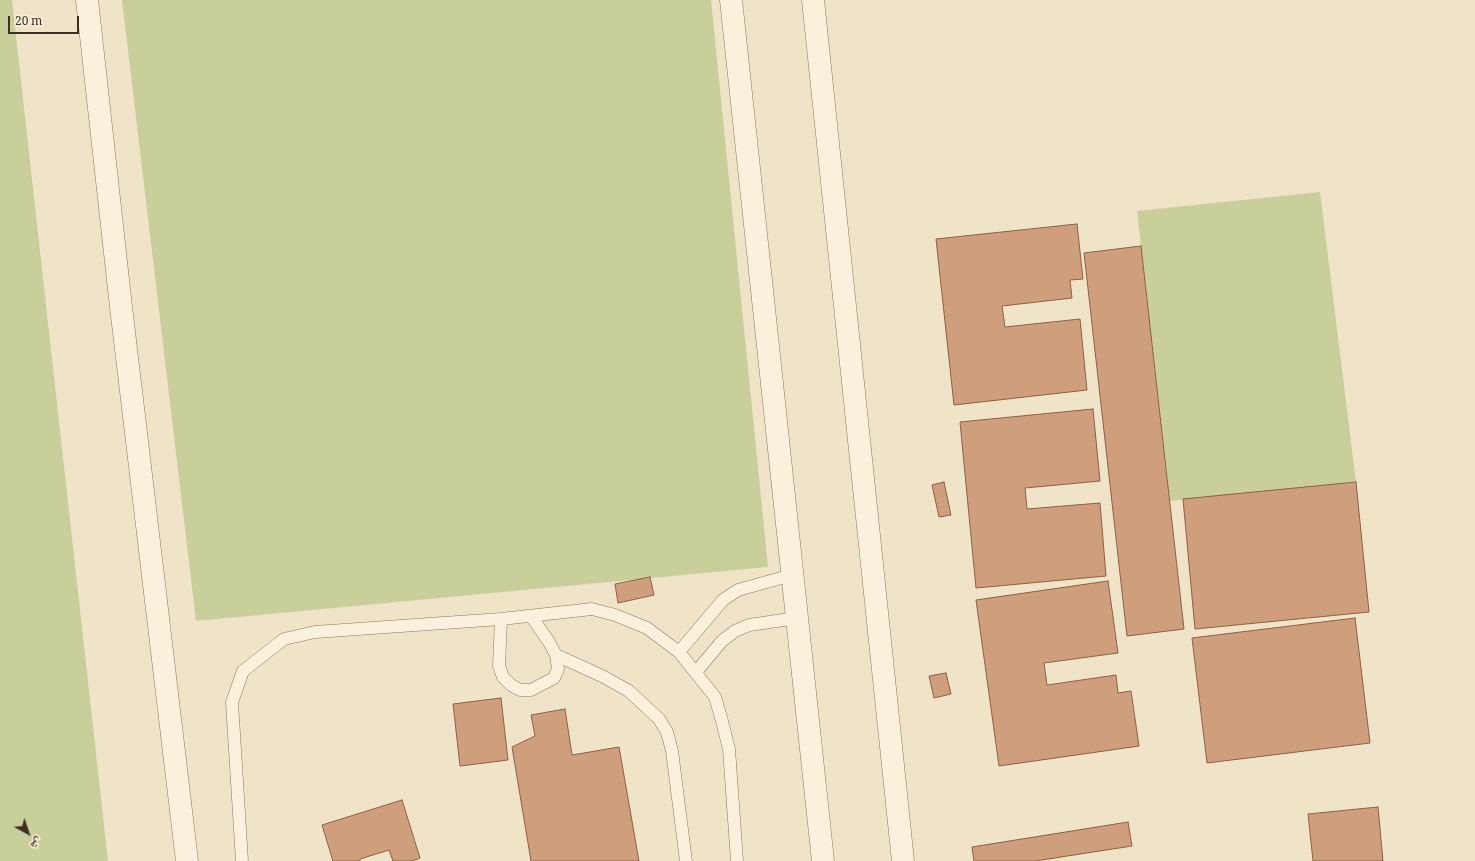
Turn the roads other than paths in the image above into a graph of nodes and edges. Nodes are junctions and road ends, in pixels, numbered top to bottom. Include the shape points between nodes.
1 (87, 0) edge
2 (731, 0) edge
3 (813, 0) edge
4 (792, 575) junction
5 (531, 616) junction
6 (797, 618) junction
7 (501, 619) junction
8 (679, 652) junction
9 (556, 655) junction
10 (696, 672) junction
11 (187, 861) edge
12 (242, 861) edge
13 (686, 861) edge
14 (737, 861) edge
15 (823, 861) edge
16 (903, 861) edge

1 - 11 street
2 - 4 street
3 - 16 street
4 - 6 street
4 - 8 lane via 738,590 712,612
5 - 7 lane
5 - 8 lane via 592,609 647,628
5 - 9 lane
6 - 10 lane via 749,625 735,632 722,641
6 - 15 street
7 - 9 lane via 499,666 503,677 511,686 520,690 532,690 554,678 558,669
7 - 12 lane via 315,632 284,639 243,671 232,702
8 - 10 lane
9 - 13 lane via 629,691 659,719 667,732 672,751
10 - 14 lane via 715,697 726,735

